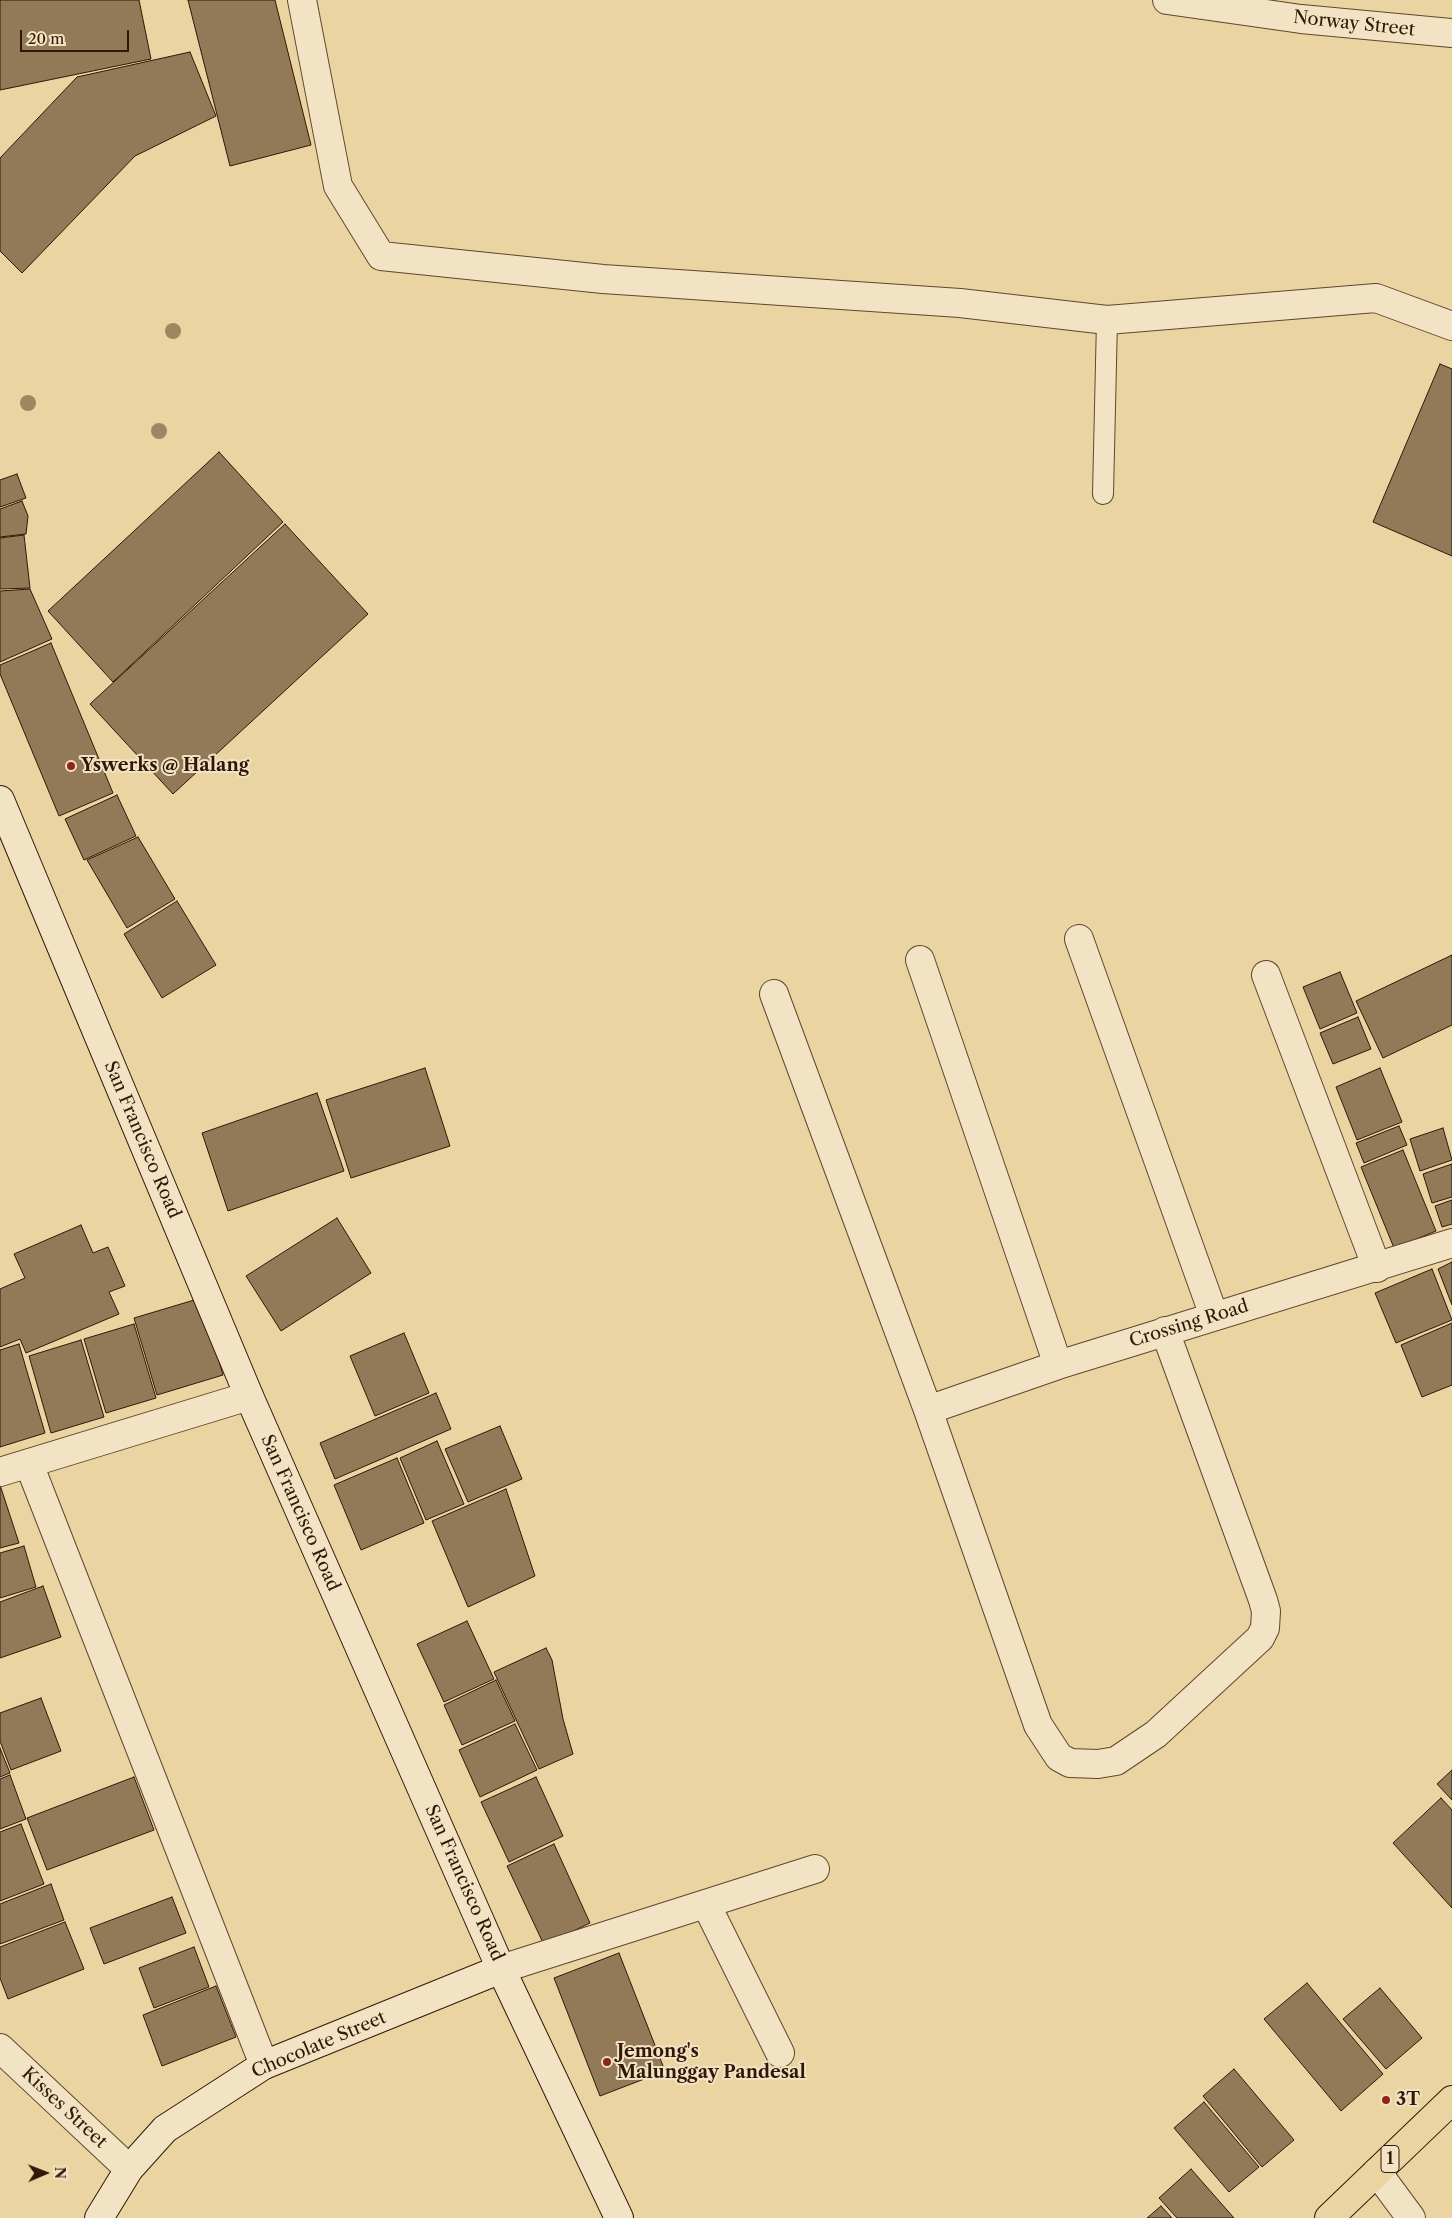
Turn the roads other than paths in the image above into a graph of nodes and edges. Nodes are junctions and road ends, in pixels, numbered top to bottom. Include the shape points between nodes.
1 (302, 0) edge
2 (1167, 0) edge
3 (1296, 10) edge
4 (1452, 33) edge
5 (1107, 320) junction
6 (1452, 326) edge
7 (1103, 494) dead end
8 (0, 800) edge
9 (1079, 939) dead end
10 (920, 960) dead end
11 (1266, 975) dead end
12 (774, 994) dead end
13 (1452, 1243) edge
14 (1377, 1268) junction
15 (1214, 1316) junction
16 (1165, 1331) junction
17 (1058, 1365) junction
18 (249, 1396) junction
19 (928, 1410) junction
20 (29, 1464) junction
21 (0, 1472) edge
22 (815, 1868) dead end
23 (706, 1904) junction
24 (502, 1969) junction
25 (0, 2048) edge
26 (780, 2053) dead end
27 (264, 2065) junction
28 (1452, 2100) edge
29 (129, 2170) junction
30 (1377, 2172) junction
31 (99, 2218) edge
32 (619, 2218) edge
33 (1329, 2218) edge
34 (1411, 2218) edge

1 - 5 street via 338,186 380,256 603,279 960,303
2 - 3 street, Norway Street
3 - 4 street, Norway Street
5 - 6 street via 1376,298
5 - 7 lane
8 - 18 street, San Francisco Road
9 - 15 street
10 - 17 street
11 - 14 street
12 - 19 street
13 - 14 street, Crossing Road
14 - 15 street, Crossing Road
15 - 16 street, Crossing Road
16 - 17 street, Crossing Road
16 - 19 street via 1262,1600 1266,1620 1260,1638 1156,1734 1116,1760 1081,1765 1064,1762 1038,1724
17 - 19 street, Crossing Road
18 - 20 street
18 - 24 street, San Francisco Road
20 - 21 street
20 - 27 street
22 - 23 street, Chocolate Street
23 - 24 street, Chocolate Street
23 - 26 street
24 - 27 street, Chocolate Street
24 - 32 street, San Francisco Road
25 - 29 street, Kisses Street
27 - 29 street, Chocolate Street via 165,2128
28 - 30 highway, 1
29 - 31 street, Chocolate Street
30 - 33 highway, 1
30 - 34 street

